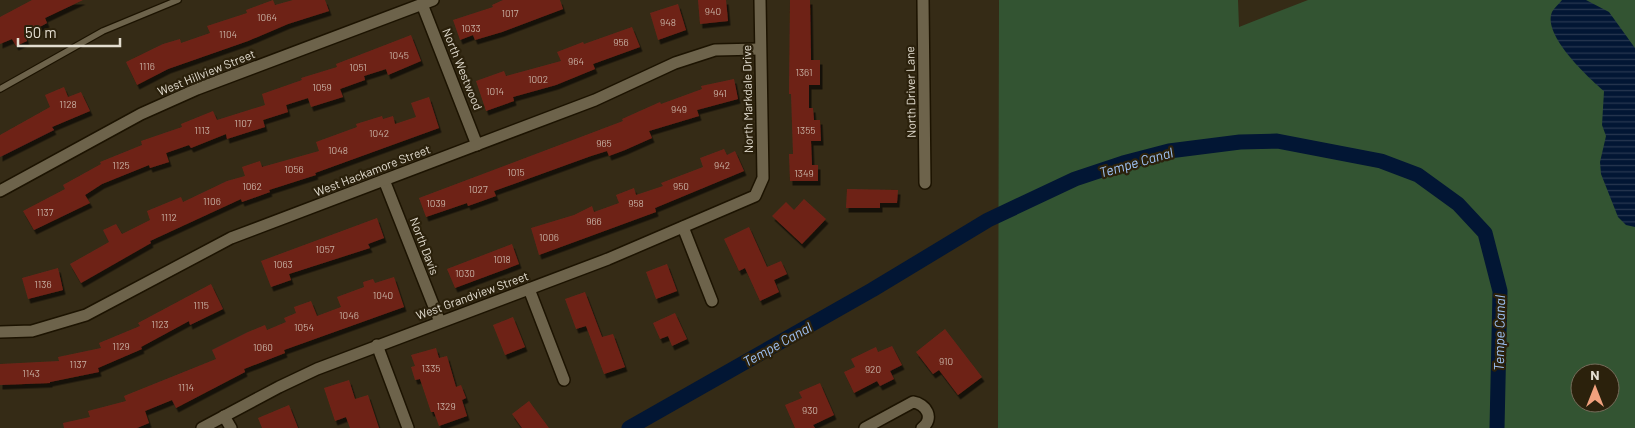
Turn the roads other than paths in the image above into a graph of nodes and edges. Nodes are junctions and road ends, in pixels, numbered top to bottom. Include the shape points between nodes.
1 (178, 0) edge
2 (433, 0) edge
3 (760, 0) edge
4 (922, 0) edge
5 (422, 4) junction
6 (760, 49) junction
7 (0, 89) edge
8 (477, 145) junction
9 (384, 180) junction
10 (925, 183) dead end
11 (0, 191) edge
12 (755, 196) joint
13 (683, 227) junction
14 (529, 289) junction
15 (712, 301) dead end
16 (440, 322) junction
17 (0, 332) edge
18 (377, 345) junction
19 (564, 380) dead end
20 (224, 416) junction
21 (202, 428) edge
22 (231, 428) edge
23 (408, 428) edge
24 (865, 428) edge
25 (922, 428) edge

1 - 7 lane via 104,31
2 - 5 street, West Hillview Street
3 - 6 street, North Markdale Drive
4 - 10 street, North Driver Lane
5 - 8 street, North Westwood
5 - 11 street, West Hillview Street via 197,89 141,114
6 - 8 street, West Hackamore Street via 716,50 675,63 595,100
6 - 12 street, North Markdale Drive via 763,178
8 - 9 street, West Hackamore Street
9 - 16 street, North Davis
9 - 17 street, West Hackamore Street via 231,238 86,315 32,332
12 - 13 street, West Grandview Street
13 - 14 street, West Grandview Street
13 - 15 street
14 - 16 street, West Grandview Street
14 - 19 street
16 - 18 street, West Grandview Street
18 - 20 street, West Grandview Street via 279,387
18 - 23 street
20 - 21 street, West Grandview Street
20 - 22 street
24 - 25 street via 913,402 927,410 929,418

